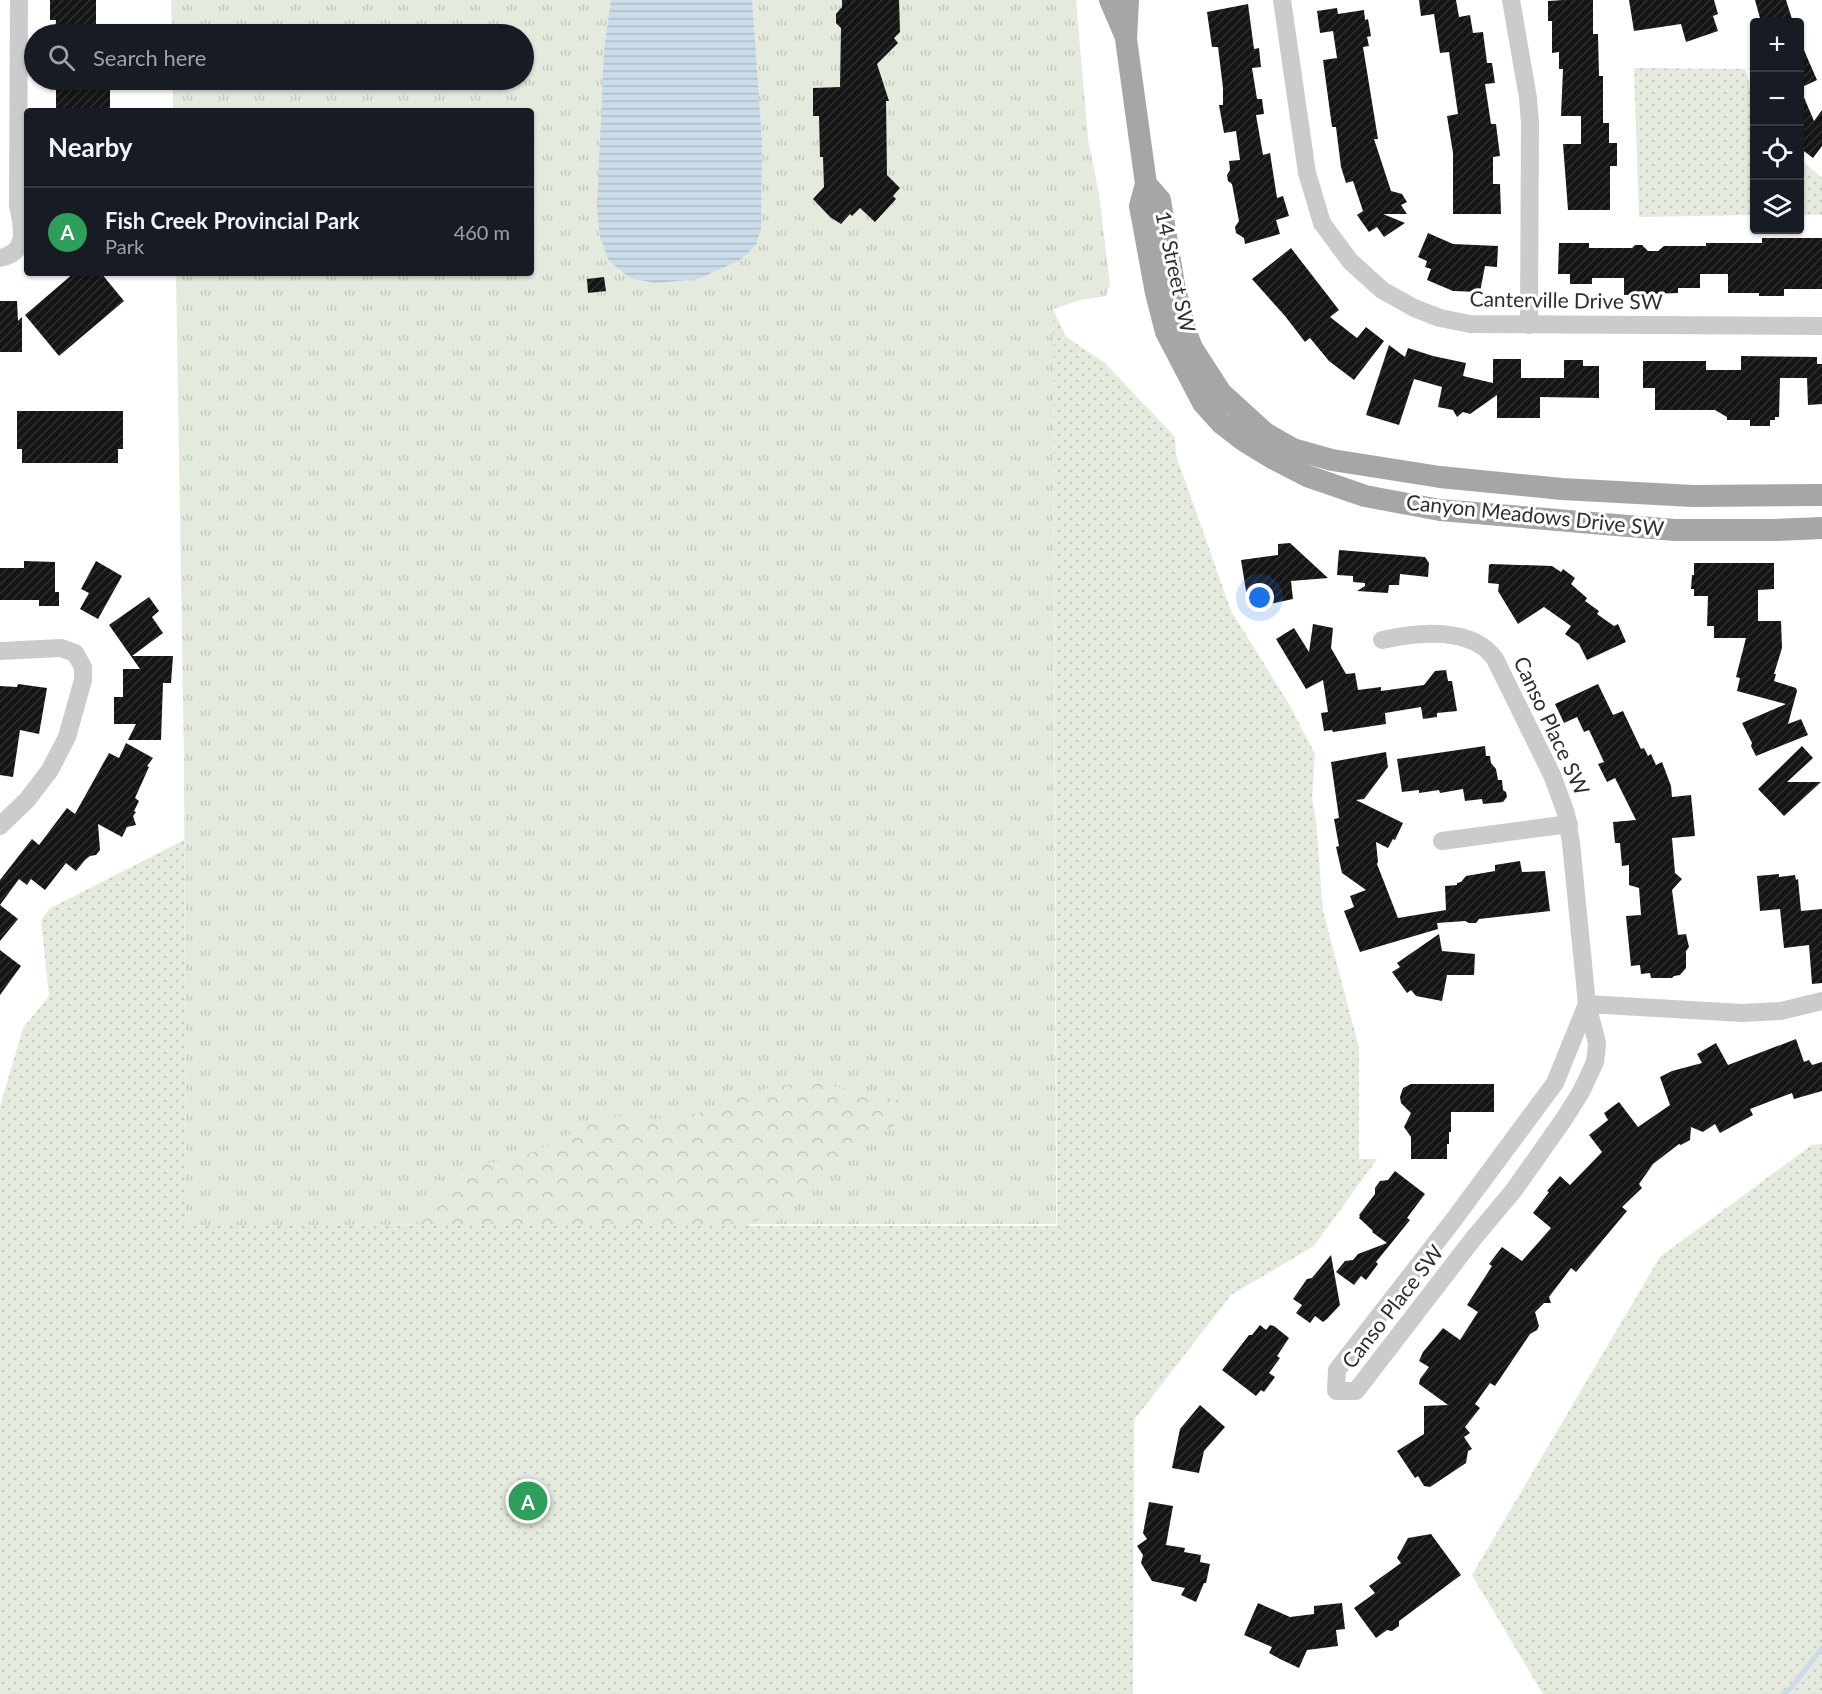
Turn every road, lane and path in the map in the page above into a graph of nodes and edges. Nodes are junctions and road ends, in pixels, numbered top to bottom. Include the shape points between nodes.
1 (19, 0) edge
2 (1110, 0) edge
3 (1128, 0) edge
4 (1282, 0) edge
5 (1511, 0) edge
6 (1126, 39) junction
7 (0, 258) edge
8 (1529, 325) junction
9 (1822, 326) edge
10 (1212, 398) junction
11 (1822, 495) edge
12 (1822, 528) edge
13 (1775, 530) junction
14 (1822, 544) edge
15 (1382, 640) dead end
16 (0, 651) edge
17 (1569, 824) junction
18 (0, 826) edge
19 (1442, 841) dead end
20 (1822, 1001) edge
21 (1587, 1004) junction
22 (1452, 1222) junction
23 (1473, 1239) junction

1 - 7 street via 18,205 23,235 7,257
2 - 6 main road, 14 Street SW
3 - 6 main road, 14 Street SW
4 - 8 street, Canterville Drive SW via 1307,173 1322,223 1332,238 1382,290 1414,308 1470,324
5 - 8 street via 1530,123
6 - 10 main road, 14 Street SW via 1146,184 1140,206 1156,293 1166,332
8 - 9 street, Canterville Drive SW
10 - 11 main road, Canyon Meadows Drive SW via 1293,449 1332,460 1440,477 1562,489 1693,496
10 - 13 main road, Canyon Meadows Drive SW via 1228,429 1274,459 1307,476 1365,496 1440,510 1675,530
12 - 13 main road, Canyon Meadows Drive SW
13 - 14 main road
15 - 17 street, Canso Place SW via 1428,634 1473,639 1490,652 1552,775
16 - 18 street via 61,648 75,653 83,667 67,737 54,762 27,800
17 - 19 street
17 - 21 street, Canso Place SW
20 - 21 street via 1781,1011 1742,1013
21 - 22 street, Canso Place SW via 1555,1083
21 - 23 street, Canso Place SW via 1597,1043 1595,1062 1581,1092 1514,1190
22 - 23 street, Canso Place SW
22 - 23 street, Canso Place SW via 1337,1370 1336,1391 1356,1391

